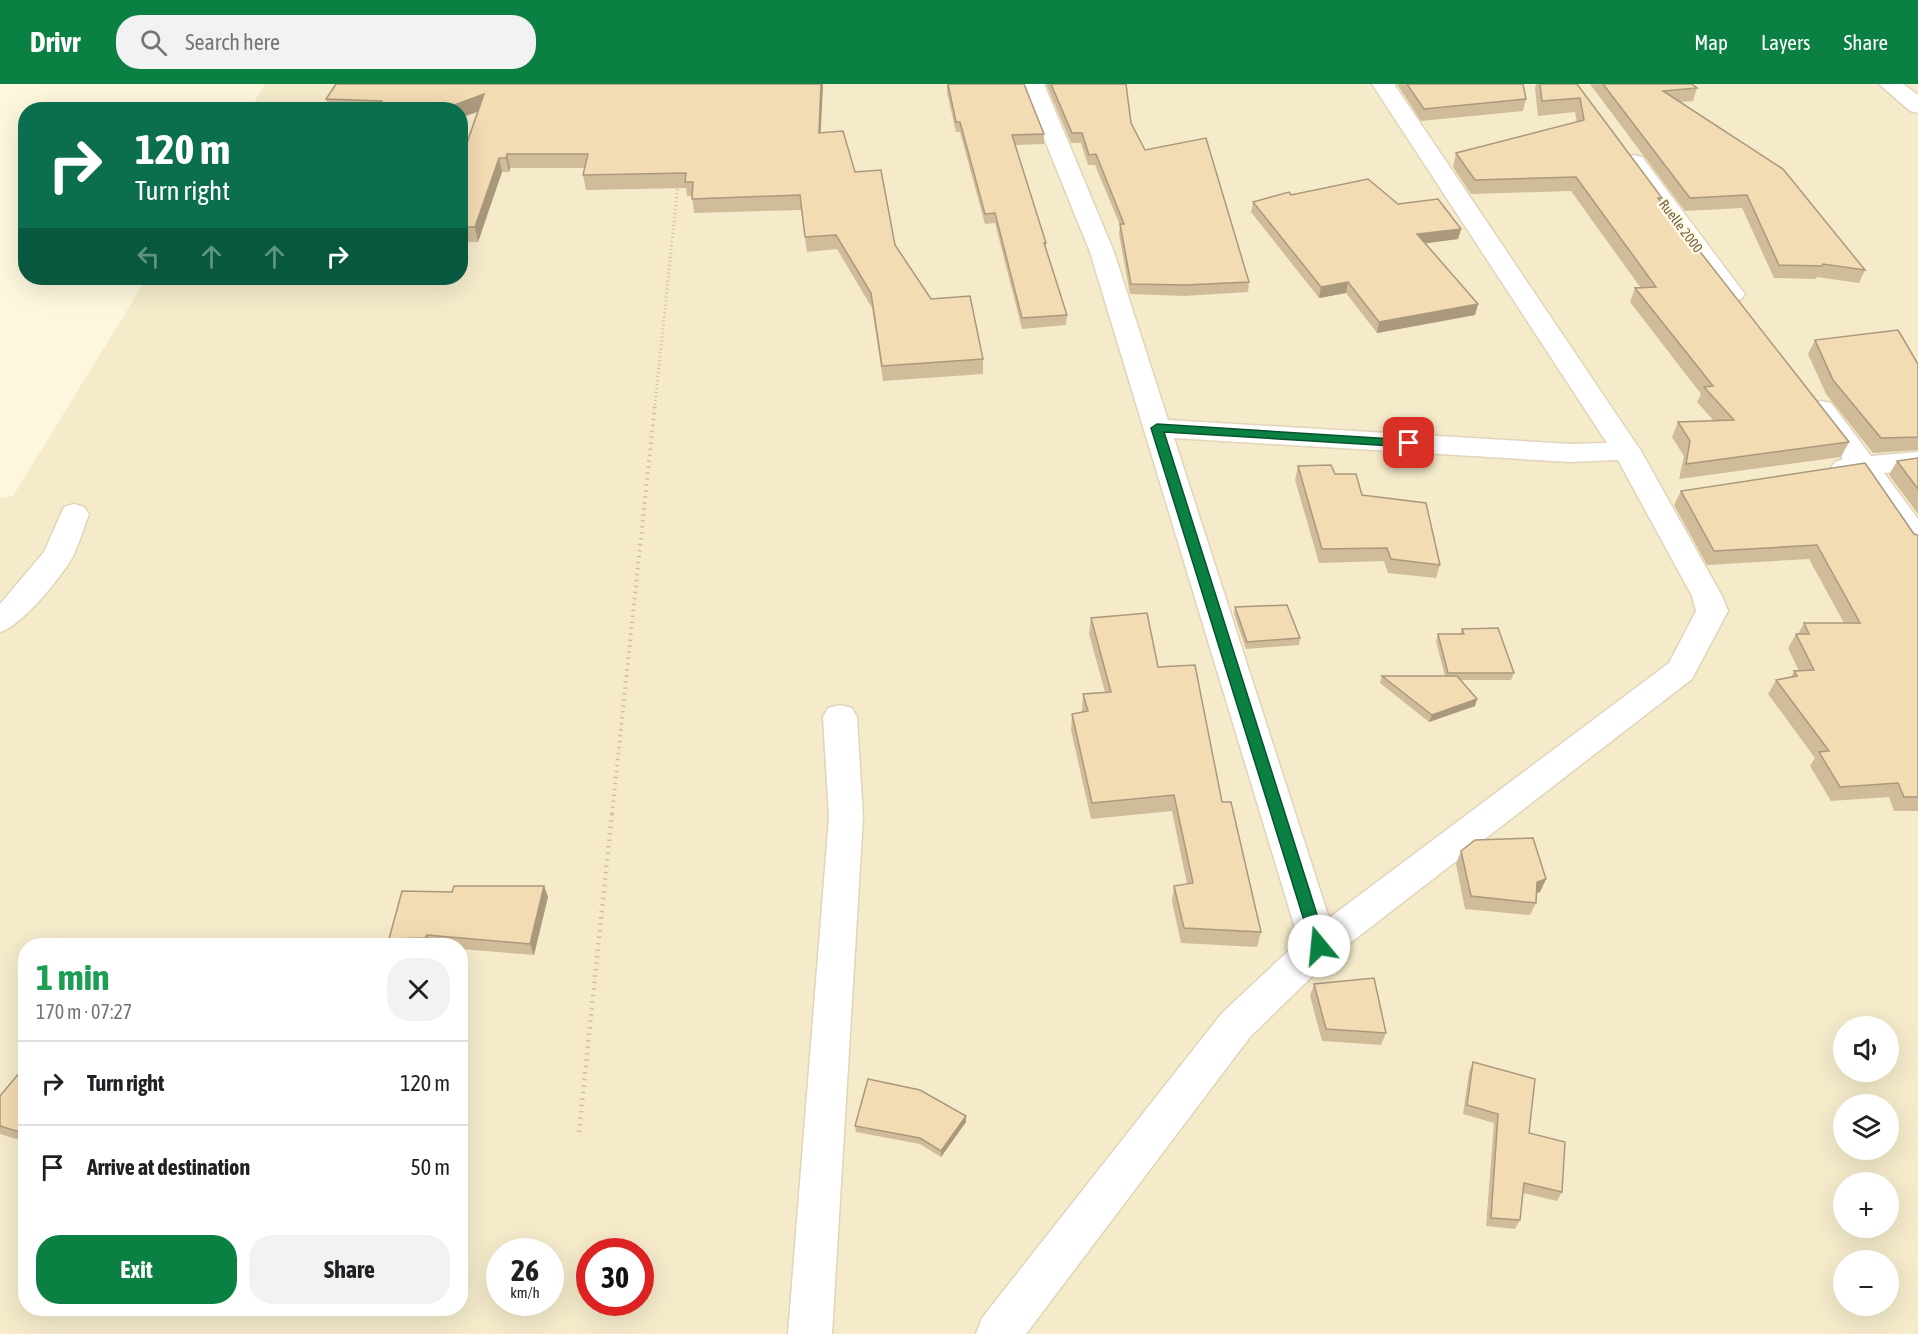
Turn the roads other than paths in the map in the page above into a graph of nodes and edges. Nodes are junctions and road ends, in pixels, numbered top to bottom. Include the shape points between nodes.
1 (1033, 84) edge
2 (1383, 84) edge
3 (1890, 84) edge
4 (1918, 106) edge
5 (1618, 142) edge
6 (1747, 315) edge
7 (1806, 390) edge
8 (1157, 428) junction
9 (1627, 451) junction
10 (1918, 461) edge
11 (1865, 465) junction
12 (1817, 472) edge
13 (74, 514) dead end
14 (1918, 540) edge
15 (0, 621) edge
16 (840, 717) dead end
17 (1319, 946) junction
18 (810, 1334) edge
19 (998, 1334) edge

1 - 8 street via 1102,252
2 - 9 street
3 - 4 street
5 - 6 street, Ruelle 2000
7 - 11 street
8 - 9 street via 1570,453
8 - 17 street
9 - 17 street via 1664,494 1712,611 1681,671
10 - 11 street
11 - 12 street
11 - 14 street
13 - 15 street via 58,556
16 - 18 street via 846,817
17 - 19 street via 1236,1025

